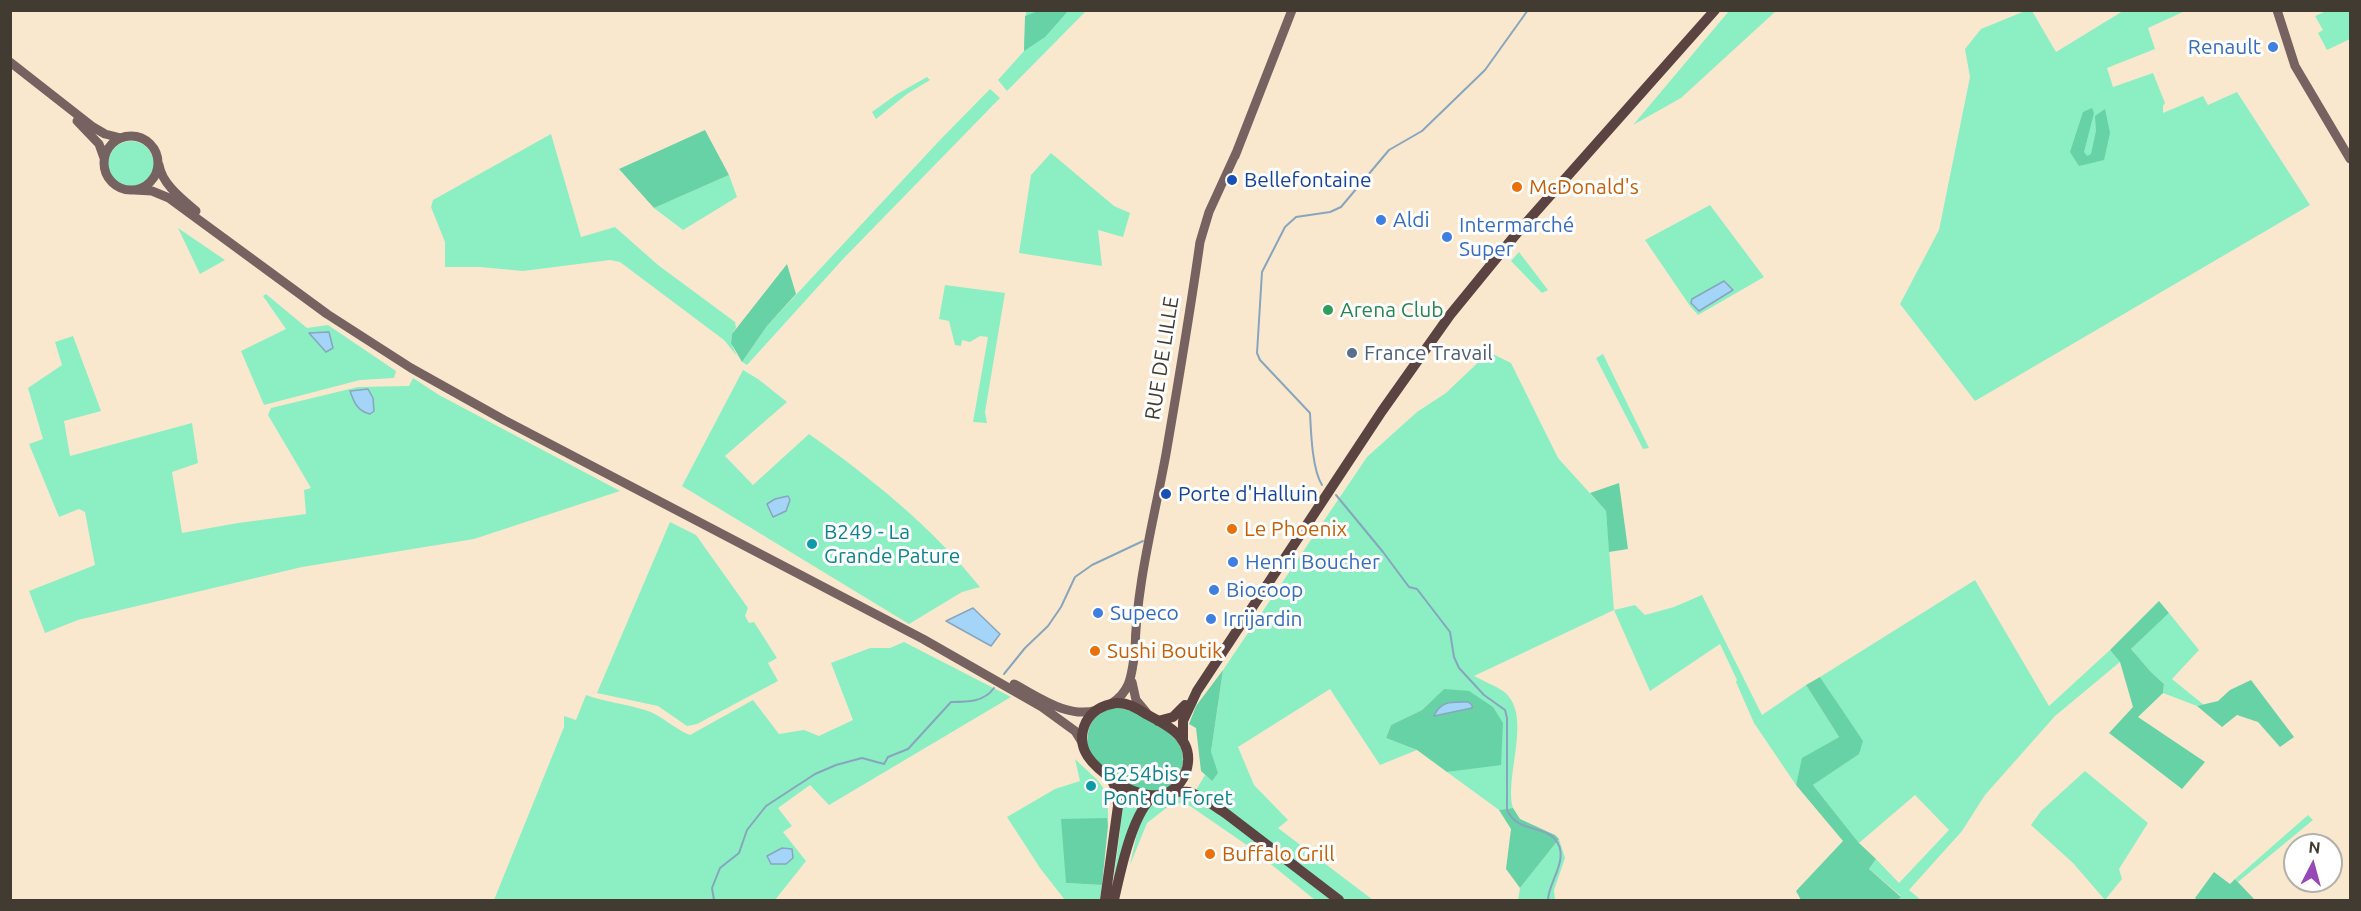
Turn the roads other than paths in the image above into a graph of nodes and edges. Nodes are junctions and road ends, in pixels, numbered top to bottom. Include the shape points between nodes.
1 (1289, 10) edge
2 (1713, 10) edge
3 (2277, 10) edge
4 (10, 62) edge
5 (50, 94) junction
6 (121, 138) junction
7 (2350, 159) edge
8 (104, 161) junction
9 (159, 163) junction
10 (134, 190) junction
11 (231, 243) junction
12 (923, 639) junction
13 (1132, 668) junction
14 (1197, 691) junction
15 (1110, 704) junction
16 (1097, 710) junction
17 (1154, 718) junction
18 (1183, 741) junction
19 (1082, 742) junction
20 (1186, 771) junction
21 (1111, 778) junction
22 (1169, 792) junction
23 (1154, 796) junction
24 (1225, 813) junction
25 (1106, 900) edge
26 (1114, 900) edge
27 (1339, 900) edge

1 - 13 main road, RUE DE LILLE via 1276,55 1265,75 1196,267
2 - 14 main road via 1440,329
3 - 7 main road via 2295,66
4 - 5 main road
5 - 6 main road via 99,131
5 - 8 main road via 98,143
6 - 8 main road via 109,147
6 - 9 main road via 136,136 147,141
8 - 10 main road via 105,173 112,183
9 - 10 main road via 151,182
9 - 11 main road via 170,186
10 - 11 main road via 163,195
11 - 12 main road via 344,325 453,392
12 - 16 main road via 1065,709 1083,713
12 - 19 main road via 1042,707 1075,731
13 - 15 main road, RUE DE LILLE via 1126,692
13 - 17 main road, RUE DE LILLE via 1135,697
14 - 17 main road via 1173,717
14 - 18 main road via 1184,717
15 - 16 main road
15 - 17 main road via 1128,705
16 - 19 main road via 1086,724
17 - 18 main road
18 - 20 main road via 1188,757
19 - 21 main road via 1091,762
20 - 22 main road
20 - 24 main road via 1193,785
21 - 23 main road via 1138,793
21 - 25 main road via 1118,806
22 - 23 main road
22 - 24 main road via 1194,794
23 - 26 main road via 1144,805 1138,819
24 - 27 main road

